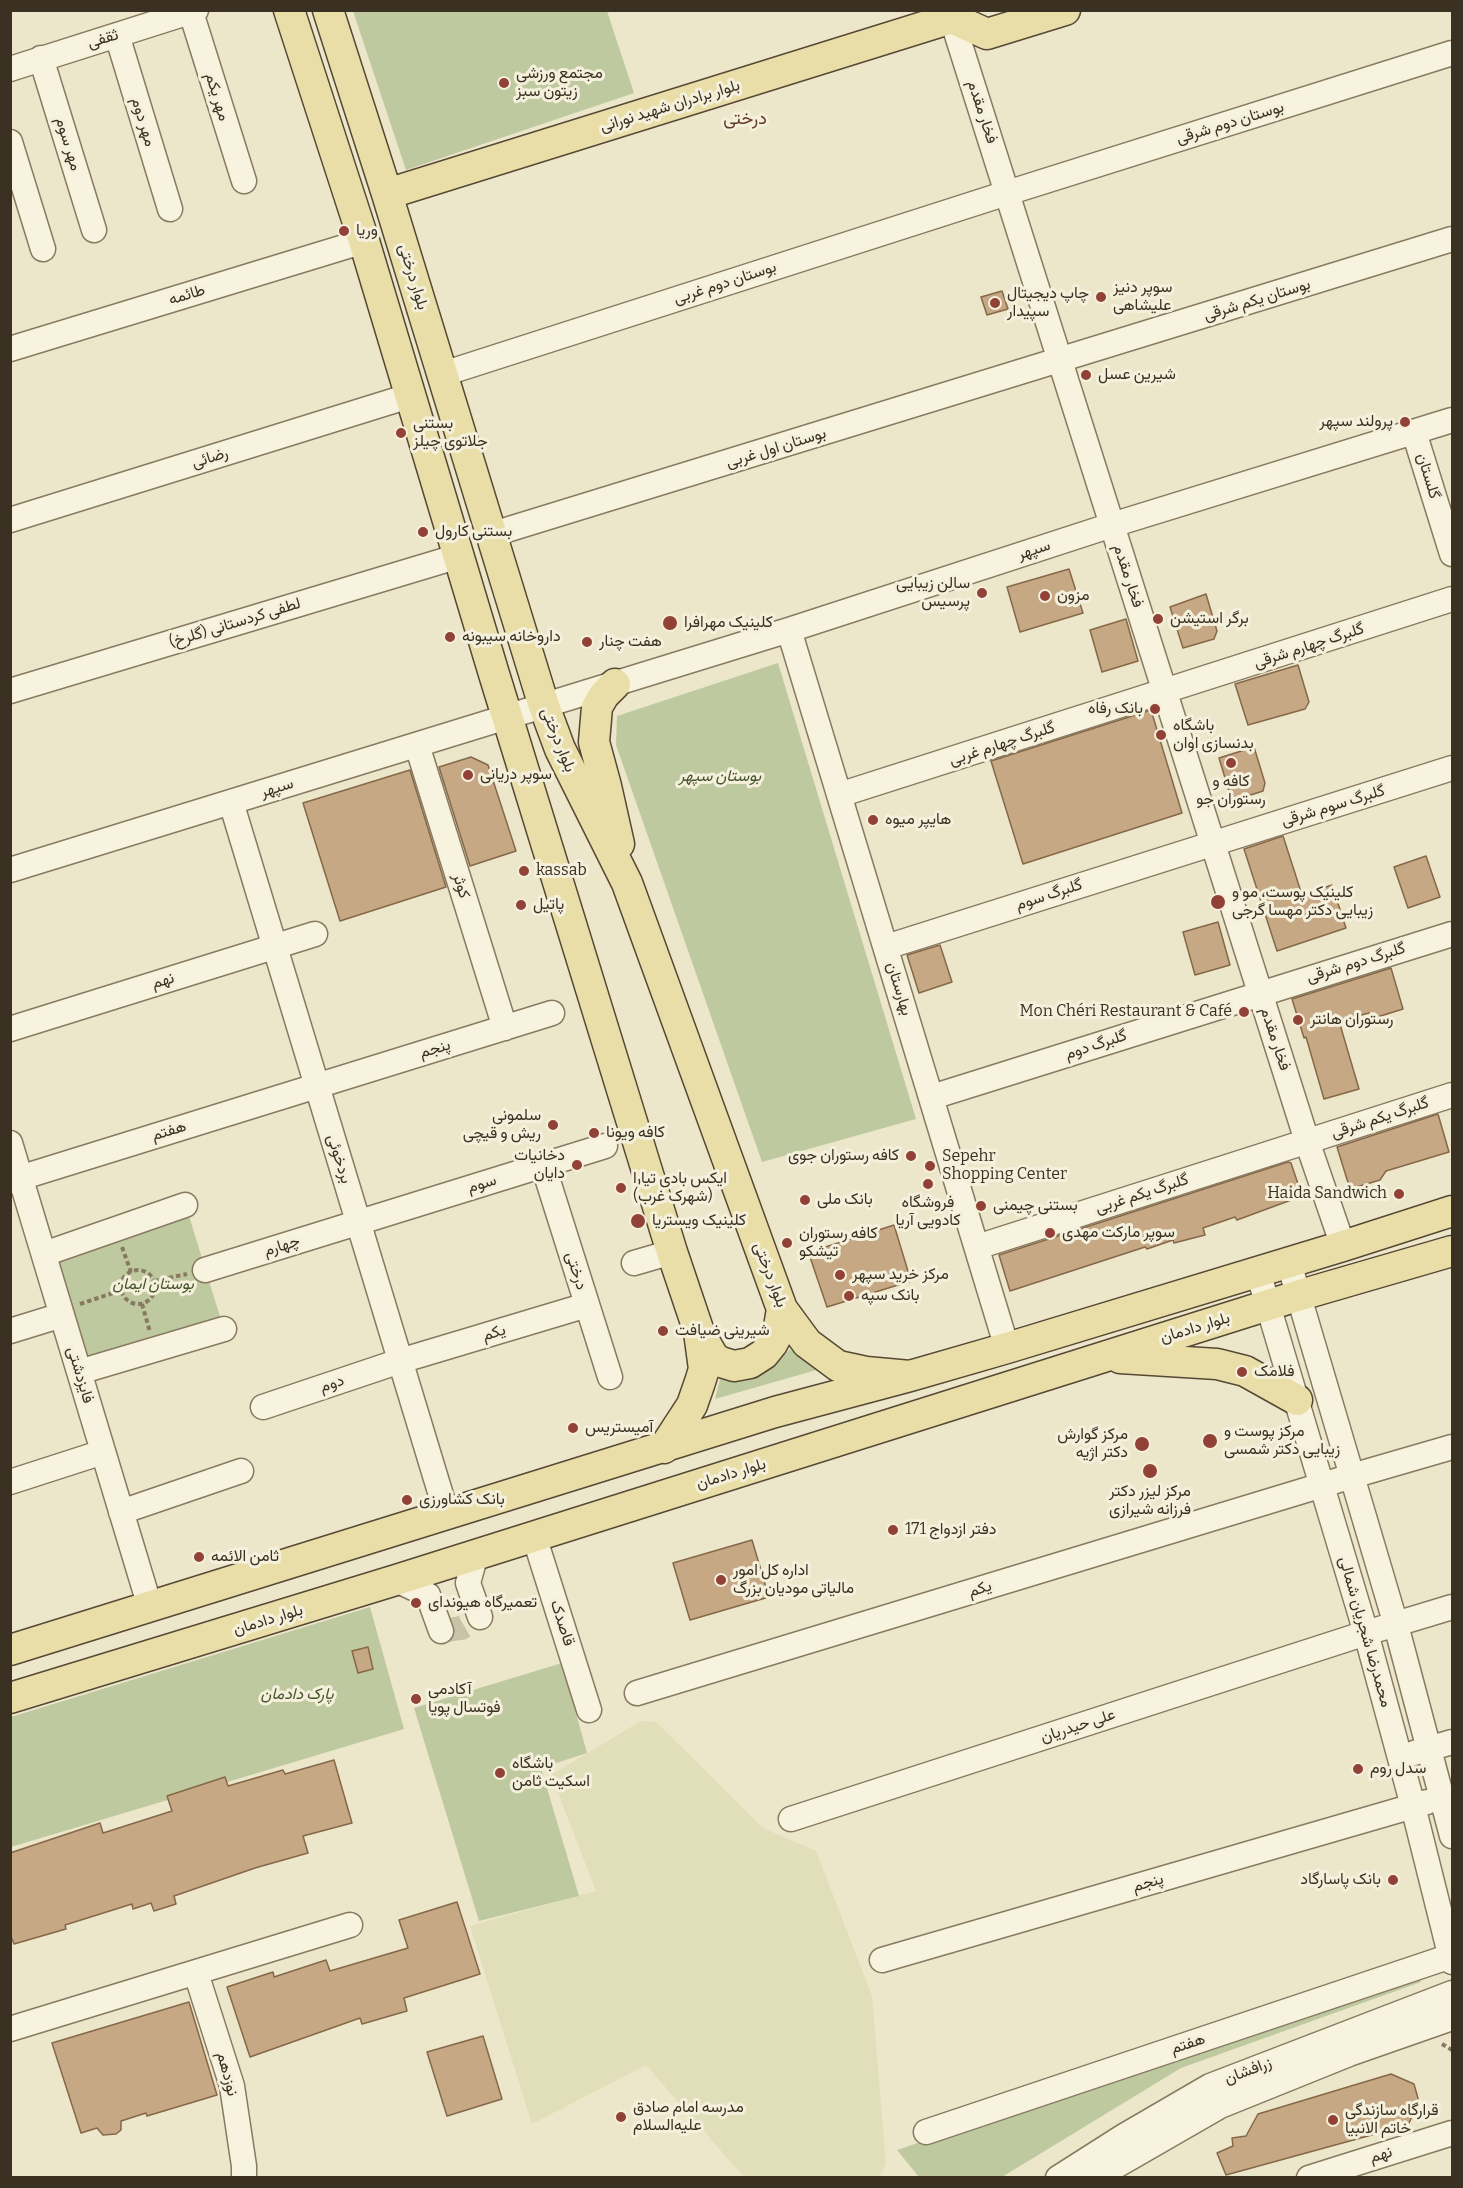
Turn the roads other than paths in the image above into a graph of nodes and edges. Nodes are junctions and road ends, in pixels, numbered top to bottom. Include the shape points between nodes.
1 (289, 10) edge
2 (328, 10) edge
3 (1065, 10) edge
4 (193, 11) edge
5 (954, 13) edge
6 (117, 35) junction
7 (1452, 53) edge
8 (41, 58) junction
9 (10, 69) edge
10 (10, 142) edge
11 (244, 181) dead end
12 (1007, 193) junction
13 (387, 194) junction
14 (170, 209) dead end
15 (94, 230) dead end
16 (1452, 239) edge
17 (364, 241) junction
18 (43, 249) dead end
19 (10, 349) edge
20 (1061, 361) junction
21 (443, 374) junction
22 (409, 396) junction
23 (1452, 420) edge
24 (1414, 432) junction
25 (10, 520) edge
26 (1112, 525) junction
27 (490, 535) junction
28 (1452, 554) edge
29 (459, 556) junction
30 (1452, 599) edge
31 (513, 609) junction
32 (479, 620) junction
33 (789, 630) junction
34 (615, 684) junction
35 (10, 691) edge
36 (1165, 692) junction
37 (544, 706) junction
38 (507, 717) junction
39 (417, 744) junction
40 (1452, 768) edge
41 (840, 795) junction
42 (231, 802) junction
43 (587, 806) junction
44 (544, 831) junction
45 (1213, 843) junction
46 (10, 870) edge
47 (627, 883) junction
48 (315, 934) dead end
49 (1452, 934) edge
50 (274, 946) junction
51 (886, 947) junction
52 (1260, 993) junction
53 (552, 1013) dead end
54 (505, 1028) junction
55 (10, 1029) edge
56 (317, 1086) junction
57 (1452, 1095) edge
58 (932, 1097) junction
59 (1307, 1141) junction
60 (10, 1143) edge
61 (605, 1146) dead end
62 (543, 1165) junction
63 (16, 1179) edge
64 (185, 1205) dead end
65 (1452, 1211) edge
66 (359, 1222) junction
67 (1343, 1246) junction
68 (977, 1247) junction
69 (1452, 1251) edge
70 (672, 1252) junction
71 (44, 1254) junction
72 (634, 1263) dead end
73 (1288, 1263) junction
74 (206, 1270) road end
75 (1258, 1272) junction
76 (1297, 1296) junction
77 (587, 1305) junction
78 (1269, 1305) junction
79 (782, 1310) junction
80 (66, 1311) junction
81 (224, 1329) dead end
82 (10, 1331) edge
83 (699, 1332) junction
84 (1007, 1348) junction
85 (1102, 1357) junction
86 (400, 1361) junction
87 (80, 1372) junction
88 (910, 1376) junction
89 (610, 1377) dead end
90 (1297, 1400) junction
91 (263, 1407) dead end
92 (1452, 1447) edge
93 (664, 1448) junction
94 (104, 1452) junction
95 (240, 1471) dead end
96 (1352, 1476) junction
97 (10, 1482) edge
98 (1323, 1485) junction
99 (121, 1512) junction
100 (447, 1515) junction
101 (534, 1536) junction
102 (476, 1554) junction
103 (396, 1580) junction
104 (150, 1607) junction
105 (1452, 1607) edge
106 (480, 1617) dead end
107 (1396, 1625) junction
108 (441, 1631) dead end
109 (1366, 1633) junction
110 (10, 1650) edge
111 (638, 1694) dead end
112 (10, 1698) edge
113 (589, 1710) dead end
114 (1441, 1746) edge
115 (1400, 1757) junction
116 (1442, 1797) junction
117 (1413, 1806) junction
118 (791, 1819) dead end
119 (1452, 1836) edge
120 (1443, 1887) edge
121 (350, 1925) dead end
122 (1452, 1959) edge
123 (882, 1960) dead end
124 (196, 1973) junction
125 (1452, 1993) edge
126 (1452, 2018) edge
127 (10, 2030) edge
128 (926, 2132) dead end
129 (1452, 2133) edge
130 (244, 2178) edge
131 (1058, 2178) edge
132 (1095, 2178) edge
133 (1309, 2178) edge

1 - 17 main road
2 - 13 main road, بلوار درختی
3 - 5 main road via 987,34
4 - 6 street, ثقفی
4 - 11 street, مهر یکم
5 - 12 street, فخار مقدم
5 - 13 main road, بلوار برادران شهید نورانی
6 - 8 street, ثقفی
6 - 14 street, مهر دوم
7 - 12 street, بوستان دوم شرقی
8 - 9 street, ثقفی
8 - 15 street, مهر سوم
10 - 18 street
12 - 20 street, فخار مقدم
12 - 21 street, بوستان دوم غربی
13 - 21 main road, بلوار درختی
16 - 20 street, بوستان یکم شرقی
17 - 19 street, طائمه
17 - 22 main road
20 - 26 street, فخار مقدم
20 - 27 street, بوستان اول غربی
21 - 27 main road, بلوار درختی
22 - 25 street, رضائی
22 - 29 main road
23 - 24 street, سپهر
24 - 26 street, سپهر
24 - 28 street, گلستان
26 - 33 street, سپهر
26 - 36 street, فخار مقدم
27 - 31 main road, بلوار درختی
29 - 32 main road
29 - 35 street, لطفی کردستانی (گلرخ)
30 - 36 street, گلبرگ چهارم شرقی
31 - 32 main road
31 - 37 main road, بلوار درختی
32 - 38 main road
33 - 34 street, سپهر
33 - 41 street, بهارستان
34 - 37 street, سپهر
34 - 47 main road via 597,707 594,742
36 - 41 street, گلبرگ چهارم غربی
36 - 45 street, فخار مقدم
37 - 38 street, سپهر
37 - 43 main road, بلوار درختی
38 - 39 street, سپهر
38 - 44 main road
39 - 42 street, سپهر
39 - 54 street, کوثر
40 - 45 street, گلبرگ سوم شرقی
41 - 51 street, بهارستان
42 - 46 street, سپهر
42 - 50 street, بردخوئی
43 - 44 main road via 563,781 546,784 541,802
43 - 47 main road, بلوار درختی
44 - 70 main road
45 - 51 street, گلبرگ سوم
45 - 52 street, فخار مقدم
47 - 79 main road, بلوار درختی
48 - 50 street, نهم
49 - 52 street, گلبرگ دوم شرقی
50 - 55 street, نهم
50 - 56 street, بردخوئی
51 - 58 street, بهارستان
52 - 58 street, گلبرگ دوم
52 - 59 street, فخار مقدم
53 - 54 street, پنجم
54 - 56 street, پنجم
56 - 63 street, هفتم
56 - 66 street, بردخوئی
57 - 59 street, گلبرگ یکم شرقی
58 - 68 street, بهارستان
59 - 67 street, فخار مقدم
59 - 68 street, گلبرگ یکم غربی
60 - 63 street, فایزدشتی
61 - 62 street, سوم
62 - 66 street, سوم
62 - 77 street, درختی
63 - 71 street, فایزدشتی
64 - 71 street
65 - 67 main road
66 - 74 street, چهارم
66 - 86 street, بردخوئی
67 - 73 main road
68 - 84 street, بهارستان
69 - 76 main road, بلوار دادمان
70 - 72 street
70 - 83 main road
71 - 80 street, فایزدشتی
73 - 75 main road
73 - 76 street, محمدرضا شجریان شمالی
75 - 78 street, محمدرضا شجریان شمالی
75 - 84 main road
76 - 78 main road, بلوار دادمان
76 - 96 street, محمدرضا شجریان شمالی
77 - 86 street, یکم
77 - 89 street, درختی
78 - 85 main road, بلوار دادمان
78 - 90 street, محمدرضا شجریان شمالی
79 - 83 main road via 772,1344 750,1363 734,1366 714,1358
79 - 88 main road, بلوار درختی via 807,1343 838,1366
80 - 82 street
80 - 87 street, فایزدشتی
81 - 87 street
83 - 93 main road via 704,1369 692,1405
84 - 88 main road
85 - 90 main road via 1217,1364 1245,1371
85 - 101 main road, بلوار دادمان
86 - 91 street, دوم
86 - 100 street, بردخوئی
87 - 94 street, فایزدشتی
88 - 93 main road via 774,1412
90 - 98 street, محمدرضا شجریان شمالی
92 - 96 street, یکم
93 - 100 main road
94 - 97 street
94 - 99 street, فایزدشتی
95 - 99 street
96 - 98 street, یکم
96 - 107 street, محمدرضا شجریان شمالی
98 - 109 street, محمدرضا شجریان شمالی
98 - 111 street, یکم
99 - 104 street, فایزدشتی
100 - 104 main road
101 - 102 main road, بلوار دادمان
101 - 113 street, قاصدک
102 - 103 main road, بلوار دادمان
102 - 106 street via 468,1582
103 - 108 street via 428,1595
103 - 112 main road, بلوار دادمان
104 - 110 main road
105 - 107 street, علی حیدریان
107 - 109 street, علی حیدریان
107 - 114 street, محمدرضا شجریان شمالی
109 - 115 street, محمدرضا شجریان شمالی
109 - 118 street, علی حیدریان
114 - 115 street
114 - 116 street, محمدرضا شجریان شمالی
115 - 117 street, محمدرضا شجریان شمالی
116 - 117 street, پنجم
116 - 119 street, محمدرضا شجریان شمالی
117 - 120 street, محمدرضا شجریان شمالی
117 - 123 street, پنجم
120 - 122 street, محمدرضا شجریان شمالی
121 - 124 street
122 - 128 street, هفتم
124 - 127 street
124 - 130 street, نوزدهم via 232,2086
125 - 131 street, زرافشان via 1210,2086
126 - 132 street, زرافشان via 1220,2106
129 - 133 street, نهم

